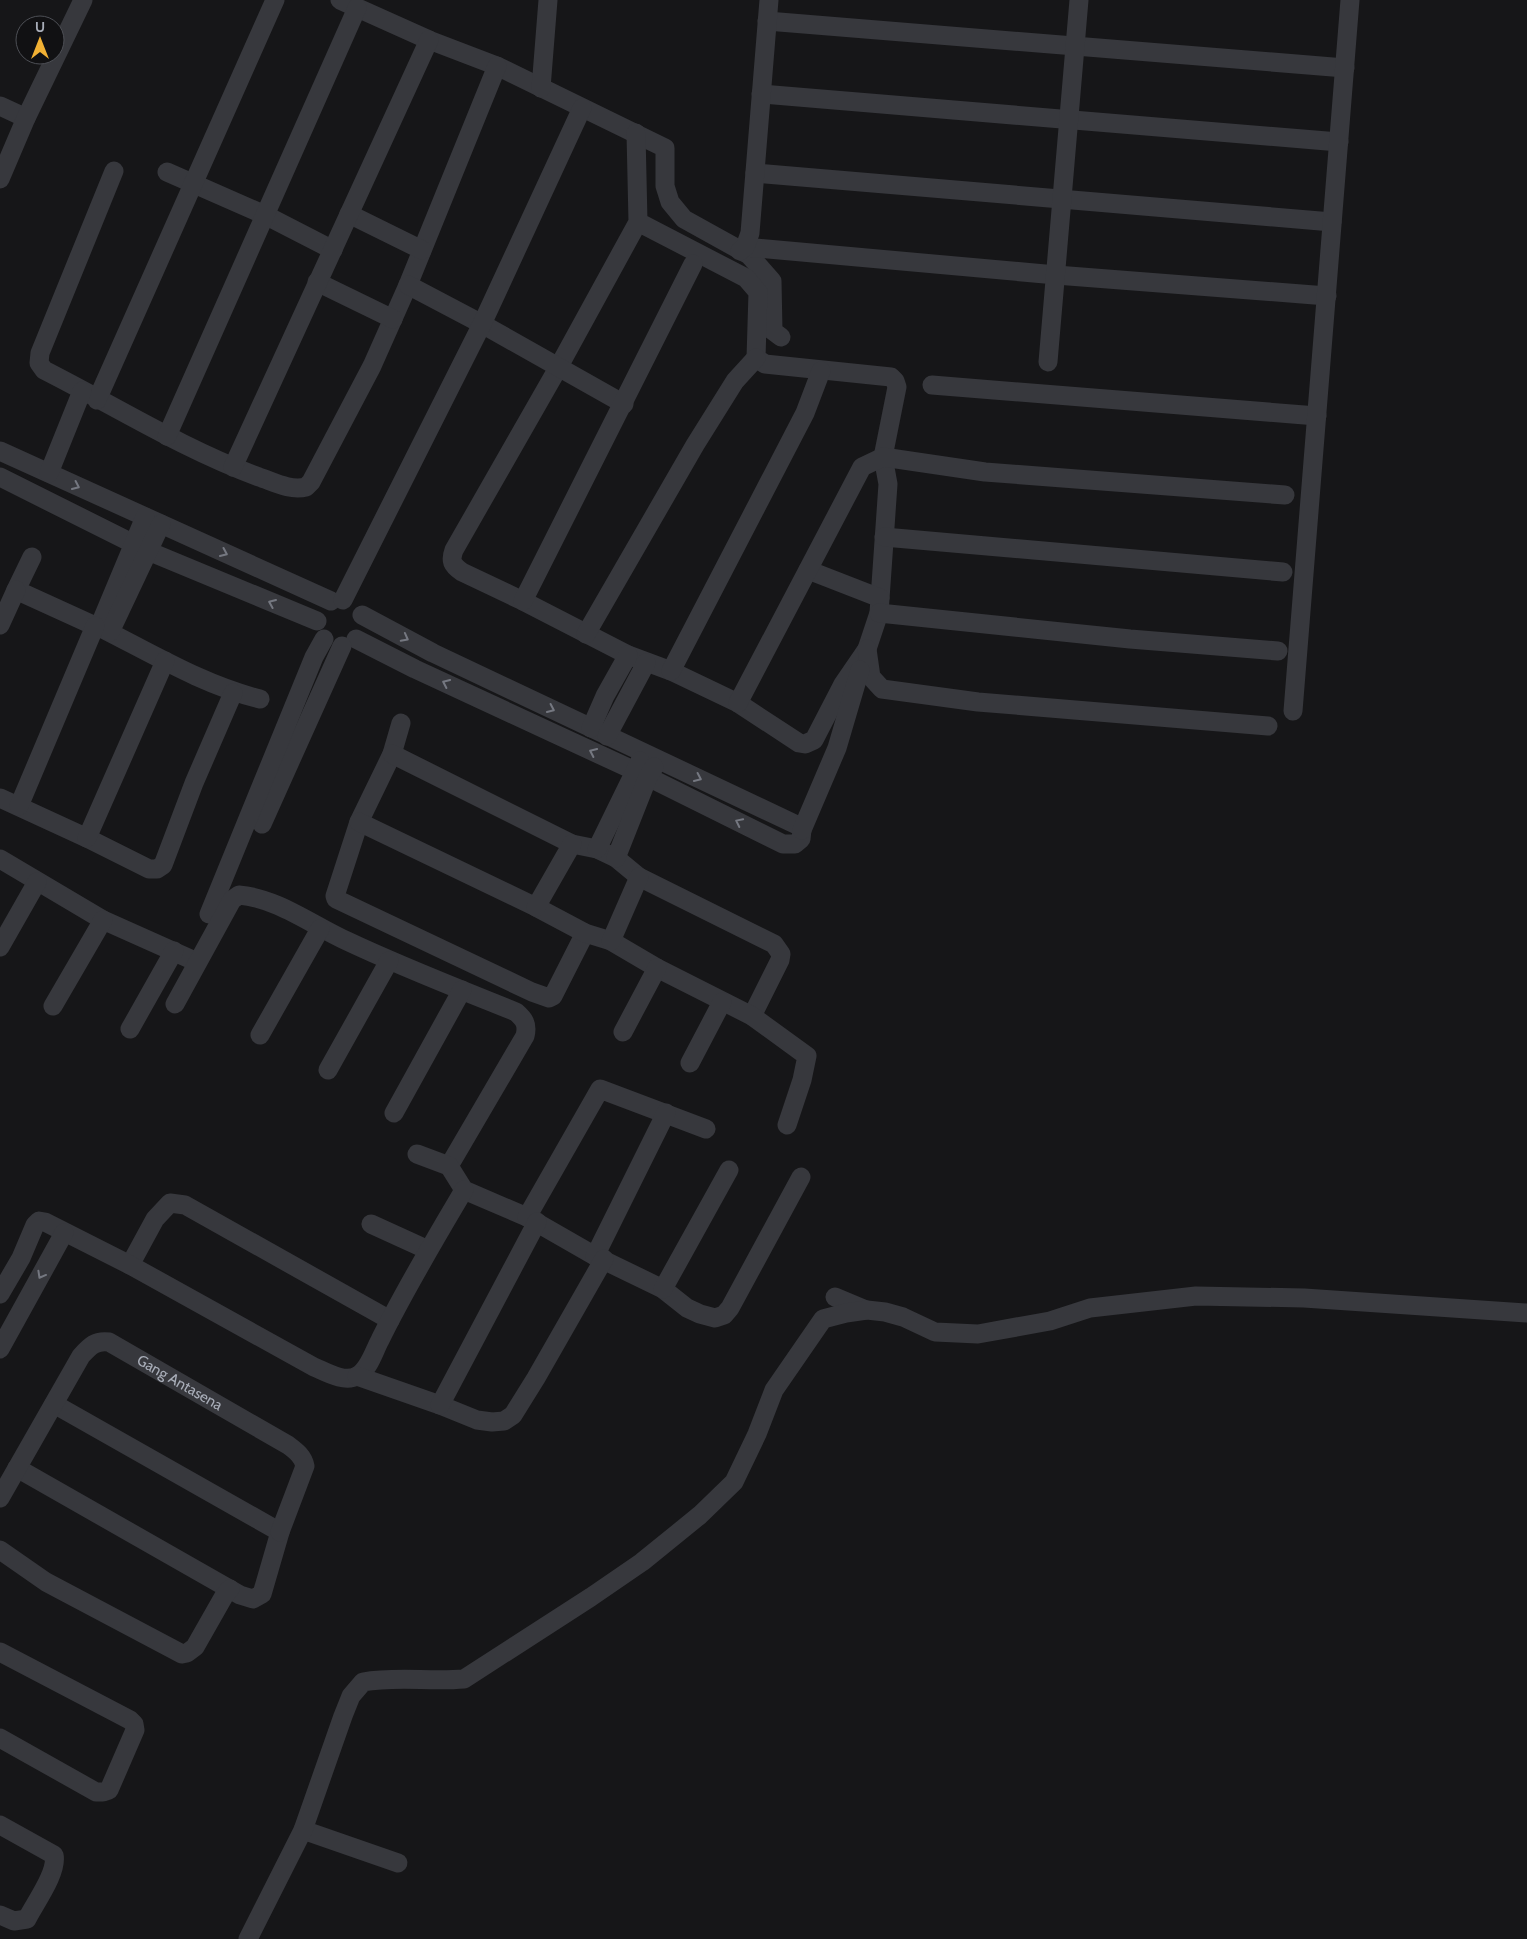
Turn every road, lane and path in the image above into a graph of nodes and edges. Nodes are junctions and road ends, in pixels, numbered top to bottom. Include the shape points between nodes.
1 (82, 0) edge
2 (275, 0) edge
3 (769, 0) edge
4 (1079, 0) edge
5 (1350, 0) edge
6 (546, 1) edge
7 (348, 4) edge
8 (767, 20) junction
9 (429, 40) junction
10 (1075, 45) junction
11 (497, 66) junction
12 (1345, 68) junction
13 (541, 88) junction
14 (762, 94) junction
15 (0, 106) edge
16 (582, 108) junction
17 (26, 118) junction
18 (1068, 121) junction
19 (636, 133) junction
20 (1339, 142) junction
21 (114, 170) dead end
22 (167, 172) dead end
23 (755, 173) junction
24 (0, 179) edge
25 (194, 183) junction
26 (1061, 200) junction
27 (349, 214) junction
28 (265, 215) junction
29 (638, 222) junction
30 (1332, 222) junction
31 (742, 249) junction
32 (332, 250) junction
33 (422, 250) junction
34 (693, 264) dead end
35 (1054, 275) junction
36 (318, 282) junction
37 (408, 285) junction
38 (1326, 296) junction
39 (392, 319) junction
40 (482, 324) junction
41 (781, 337) dead end
42 (756, 358) junction
43 (1048, 362) dead end
44 (558, 368) junction
45 (821, 371) junction
46 (932, 385) dead end
47 (90, 395) junction
48 (624, 404) junction
49 (1317, 416) junction
50 (167, 436) junction
51 (0, 450) edge
52 (883, 457) junction
53 (233, 467) junction
54 (49, 473) junction
55 (0, 477) edge
56 (1285, 495) dead end
57 (153, 521) junction
58 (884, 537) junction
59 (140, 547) junction
60 (32, 557) dead end
61 (808, 570) junction
62 (1283, 572) dead end
63 (16, 590) junction
64 (337, 600) junction
65 (523, 601) junction
66 (879, 605) junction
67 (362, 615) junction
68 (0, 625) edge
69 (101, 628) junction
70 (320, 630) junction
71 (586, 634) junction
72 (349, 642) junction
73 (866, 650) junction
74 (1278, 651) dead end
75 (628, 655) junction
76 (165, 661) junction
77 (646, 662) junction
78 (671, 671) junction
79 (233, 692) junction
80 (260, 699) dead end
81 (738, 703) junction
82 (1293, 712) dead end
83 (401, 723) dead end
84 (1268, 726) dead end
85 (599, 732) junction
86 (392, 754) junction
87 (652, 756) junction
88 (641, 774) junction
89 (0, 798) edge
90 (19, 806) junction
91 (359, 822) junction
92 (262, 824) dead end
93 (802, 830) junction
94 (87, 838) junction
95 (572, 844) junction
96 (597, 849) junction
97 (616, 858) junction
98 (0, 859) edge
99 (639, 877) junction
100 (37, 882) junction
101 (536, 907) junction
102 (209, 914) dead end
103 (103, 920) junction
104 (320, 929) junction
105 (585, 933) junction
106 (611, 941) junction
107 (0, 947) edge
108 (174, 951) junction
109 (389, 961) junction
110 (197, 962) junction
111 (657, 968) junction
112 (462, 990) junction
113 (722, 1002) junction
114 (175, 1004) dead end
115 (53, 1006) dead end
116 (752, 1016) junction
117 (130, 1029) dead end
118 (622, 1032) dead end
119 (260, 1035) dead end
120 (690, 1063) dead end
121 (328, 1070) dead end
122 (394, 1113) dead end
123 (666, 1113) junction
124 (787, 1125) dead end
125 (706, 1130) dead end
126 (417, 1154) dead end
127 (449, 1166) junction
128 (729, 1170) dead end
129 (801, 1177) dead end
130 (464, 1190) junction
131 (532, 1220) junction
132 (371, 1224) dead end
133 (64, 1232) junction
134 (428, 1250) junction
135 (599, 1257) junction
136 (130, 1265) junction
137 (663, 1289) junction
138 (0, 1294) edge
139 (835, 1297) dead end
140 (867, 1310) junction
141 (1527, 1313) edge
142 (390, 1320) junction
143 (1, 1344) edge
144 (357, 1376) junction
145 (54, 1404) junction
146 (440, 1405) junction
147 (17, 1468) junction
148 (0, 1498) edge
149 (280, 1532) junction
150 (0, 1550) edge
151 (230, 1589) junction
152 (0, 1652) edge
153 (0, 1738) edge
154 (0, 1826) edge
155 (304, 1830) junction
156 (398, 1863) dead end
157 (0, 1915) edge
158 (248, 1939) edge

1 - 17 street
2 - 25 street
3 - 8 street
4 - 10 street
5 - 12 street
6 - 13 street
7 - 9 street
7 - 28 street
8 - 10 street
8 - 14 street
9 - 11 street
9 - 27 street
10 - 12 street
10 - 18 street
11 - 13 street
11 - 33 street
12 - 20 street
13 - 16 street
14 - 18 street
14 - 23 street
15 - 17 street
16 - 19 street
16 - 40 street
17 - 24 street
18 - 20 street
18 - 26 street
19 - 29 street
19 - 31 street via 665,148 665,186 670,202 684,219
20 - 30 street
21 - 47 street via 39,362 44,370
22 - 25 street
23 - 26 street
23 - 31 street via 750,233
25 - 28 street
25 - 47 street
26 - 30 street
26 - 35 street
27 - 32 street
27 - 33 street
28 - 32 street
28 - 50 street
29 - 42 street via 746,278 758,292
29 - 44 street
30 - 38 street
31 - 35 street
31 - 41 street via 772,281 773,331
32 - 36 street
33 - 37 street
34 - 48 street
35 - 38 street
35 - 43 street
36 - 39 street
36 - 53 street
37 - 39 street
37 - 40 street
38 - 49 street
39 - 53 street via 372,366 309,485 290,488
40 - 44 street
40 - 64 street
42 - 45 street via 765,364
42 - 71 street via 735,381 695,445
44 - 48 street
44 - 65 street via 451,559 462,572
45 - 52 street via 891,377 895,381 897,387
45 - 78 street via 805,413
46 - 49 street
47 - 50 street
47 - 54 street
48 - 65 street
49 - 82 street
50 - 53 street
51 - 54 street
52 - 56 street via 985,472
52 - 58 street via 888,484
52 - 61 street via 862,467
54 -> 57 street
55 - 59 street
57 - 59 street
57 -> 64 street
58 - 62 street
58 - 66 street
59 - 69 street
70 -> 59 street
60 - 63 street
61 - 66 street
61 - 81 street
63 - 68 street
63 - 69 street
64 - 67 street via 355,605
64 - 70 street via 321,609
65 - 71 street
66 - 73 street
66 - 74 street via 1130,639
67 - 72 street via 362,628
67 -> 85 street via 433,653
69 - 76 street
69 - 90 street
70 - 72 street via 332,644
70 - 102 street via 314,657
71 - 75 street
88 -> 72 street via 415,669
72 - 92 street
73 - 81 street via 843,684 814,740 809,743 799,743
73 - 84 street via 871,677 882,689 978,702
73 - 93 street via 836,748
75 - 77 street
75 - 85 street via 605,696
76 - 79 street
76 - 94 street
77 - 78 street
77 - 85 street
78 - 81 street
79 - 80 street
79 - 94 street via 163,865 149,869
83 - 86 street
85 - 87 street
86 - 91 street
86 - 95 street
87 - 88 street
87 -> 93 street
93 -> 88 street via 798,842 783,844
88 - 96 street
88 - 97 street
89 - 90 street
90 - 94 street
91 - 101 street
91 - 105 street via 336,899 550,998
95 - 96 street
95 - 101 street
96 - 97 street
97 - 99 street
98 - 100 street
99 - 106 street
99 - 116 street via 778,946 780,960
100 - 103 street
100 - 107 street
101 - 105 street
103 - 108 street
103 - 115 street
104 - 109 street
104 - 110 street via 274,904 239,895 232,900
104 - 119 street
105 - 106 street
106 - 111 street
108 - 110 street
108 - 117 street
109 - 112 street
109 - 121 street
110 - 114 street
111 - 113 street
111 - 118 street
112 - 122 street
112 - 127 street via 516,1012 527,1026 523,1040
113 - 116 street
113 - 120 street
116 - 124 street via 807,1056
123 - 125 street
123 - 131 street via 600,1089
123 - 135 street
126 - 127 street
127 - 130 street
128 - 137 street
129 - 137 street via 724,1315 715,1318 700,1314
130 - 131 street
130 - 134 street
131 - 135 street
131 - 146 street
132 - 134 street
133 - 136 street
133 - 138 street via 45,1222 37,1222
133 -> 143 street
134 - 142 street
135 - 137 street
135 - 146 street via 536,1378 513,1415 504,1421 477,1420
136 - 142 street via 160,1212 170,1202 178,1203
136 - 144 street via 331,1375 343,1378
139 - 140 street
140 - 141 street via 895,1314 935,1332 957,1334 987,1333 1050,1321 1099,1306 1196,1296 1304,1298
140 - 155 street via 823,1319 774,1390 734,1482 642,1562 464,1679 400,1678 364,1682 351,1696
142 - 144 street via 365,1369
144 - 146 street
145 - 147 street
145 - 149 street
145 - 149 street, Gang Antasena via 81,1356 91,1345 109,1342 299,1454 305,1466
147 - 148 street
147 - 151 street
149 - 151 street, Gang Antasena via 262,1594 253,1599
150 - 151 street via 46,1582 182,1654 195,1647
152 - 153 street via 130,1720 136,1730 109,1790 103,1792 96,1792
154 - 157 street via 54,1855 56,1862 26,1918 14,1922
155 - 156 street
155 - 158 street

